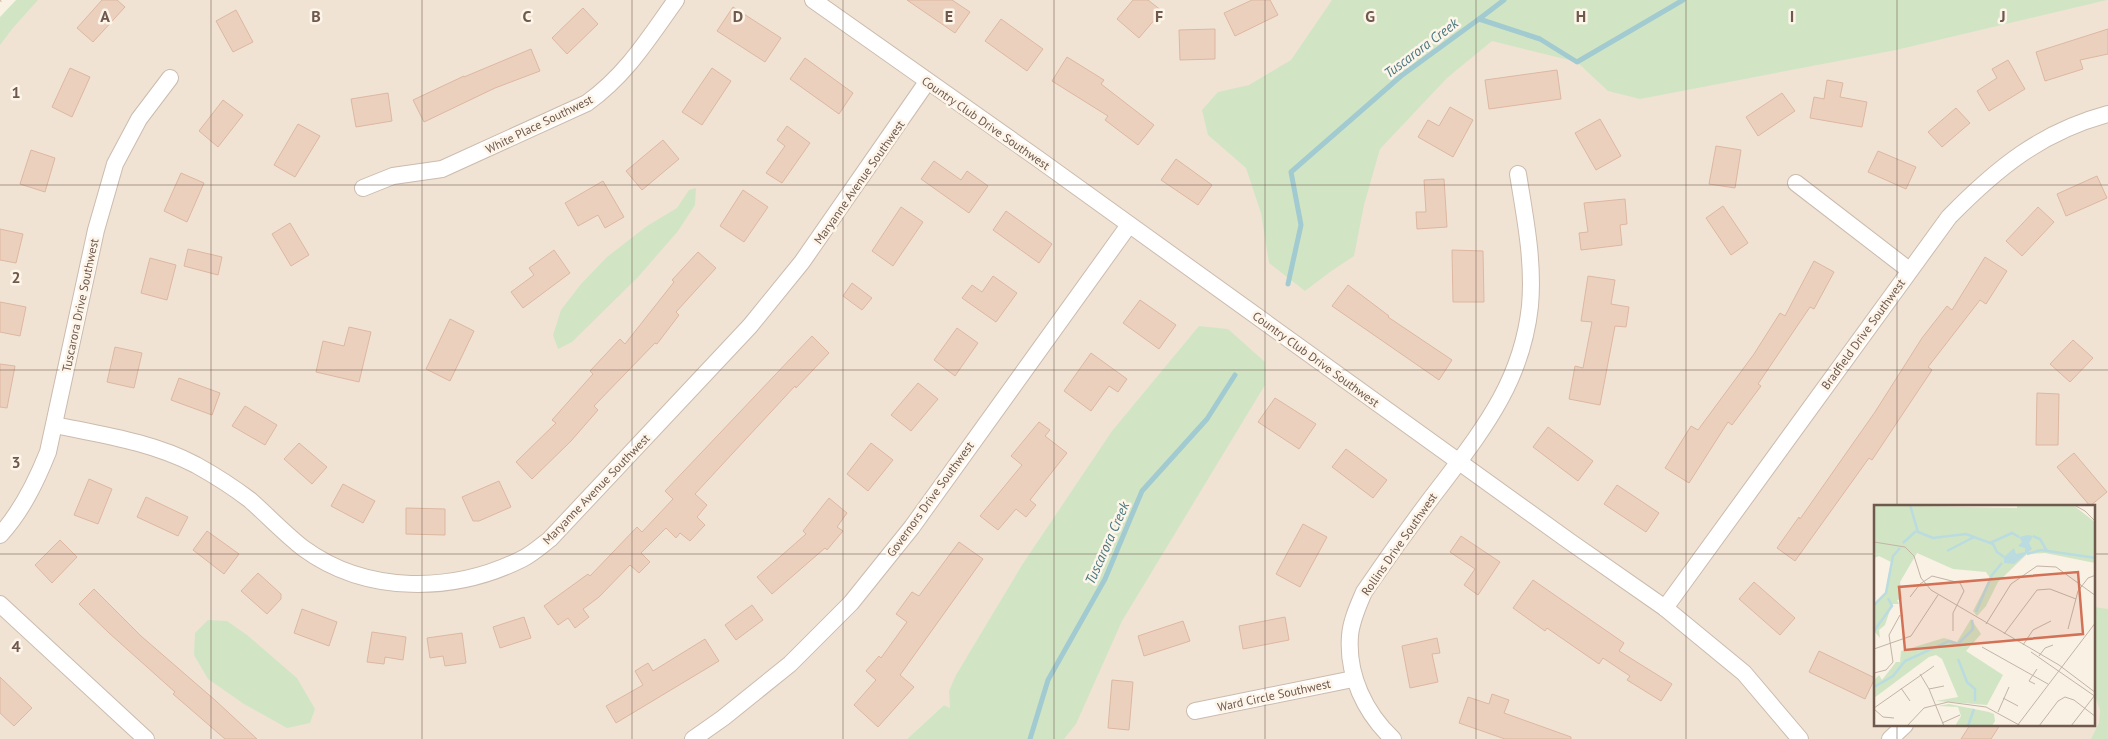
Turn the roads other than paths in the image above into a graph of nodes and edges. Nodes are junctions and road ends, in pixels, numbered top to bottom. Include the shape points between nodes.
1 (676, 0) edge
2 (813, 0) edge
3 (170, 78) dead end
4 (927, 82) junction
5 (2108, 114) edge
6 (1518, 174) dead end
7 (1796, 183) dead end
8 (363, 188) dead end
9 (1129, 225) junction
10 (1909, 270) junction
11 (55, 425) junction
12 (1460, 462) junction
13 (0, 535) edge
14 (0, 604) edge
15 (1665, 608) junction
16 (1353, 679) junction
17 (1195, 711) dead end
18 (1904, 726) edge
19 (146, 739) edge
20 (693, 739) edge
21 (1393, 739) edge
22 (1800, 739) edge
23 (1890, 739) edge

1 - 8 street, White Place Southwest via 627,68 587,103 442,169 392,176
2 - 4 street, Country Club Drive Southwest
3 - 11 street, Tuscarora Drive Southwest via 139,119 116,164 96,230
4 - 9 street, Country Club Drive Southwest
4 - 11 street, Maryanne Avenue Southwest via 802,262 750,326 550,539 524,558 494,571 435,584 404,584 340,568 305,549 249,500 194,464 154,447
5 - 10 street, Bradfield Drive Southwest via 2071,126 2019,154 1980,185 1949,217
6 - 12 street, Rollins Drive Southwest via 1529,240 1530,307 1510,384
7 - 10 street
9 - 12 street, Country Club Drive Southwest
9 - 20 street, Governors Drive Southwest via 912,527 851,603 790,664
10 - 15 street, Bradfield Drive Southwest
11 - 13 street, Tuscarora Drive Southwest via 38,478
12 - 15 street, Country Club Drive Southwest
12 - 16 street, Rollins Drive Southwest via 1364,592 1350,634
14 - 19 street
15 - 22 street, Country Club Drive Southwest via 1744,673
16 - 17 street, Ward Circle Southwest
16 - 21 street, Rollins Drive Southwest via 1369,710
18 - 23 street

